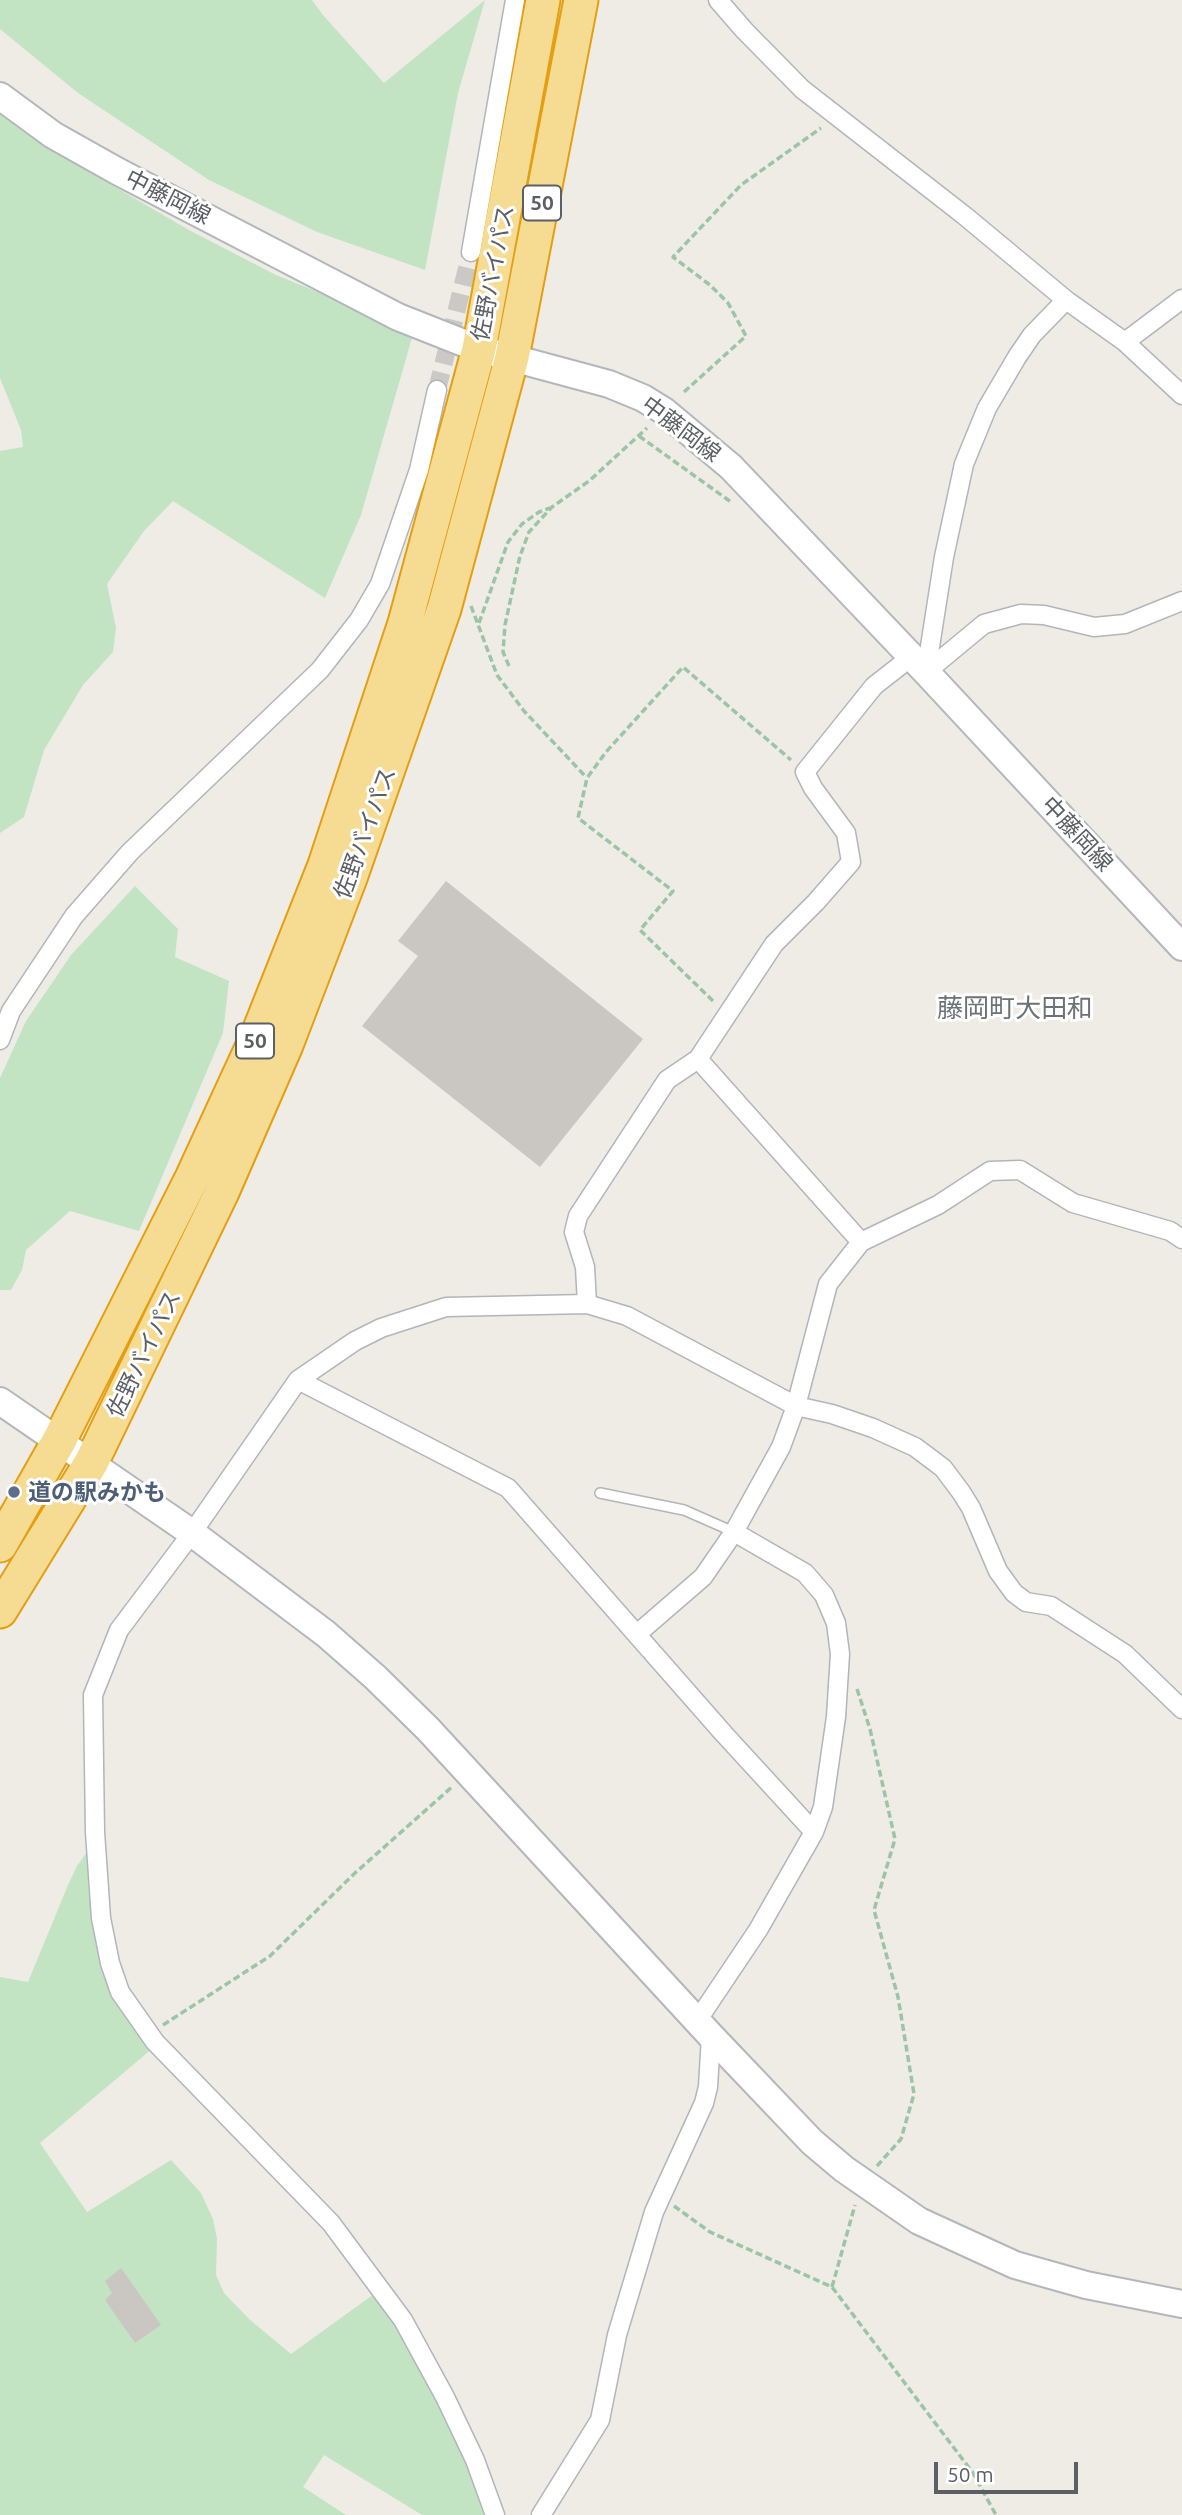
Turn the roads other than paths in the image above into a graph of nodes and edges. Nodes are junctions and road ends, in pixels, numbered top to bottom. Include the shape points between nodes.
1 (514, 0) edge
2 (543, 0) edge
3 (581, 0) edge
4 (718, 0) edge
5 (0, 96) edge
6 (471, 252) tunnel mouth
7 (1182, 299) edge
8 (1066, 300) junction
9 (1125, 342) junction
10 (479, 349) junction
11 (512, 357) junction
12 (437, 390) tunnel mouth
13 (1182, 395) edge
14 (1182, 601) edge
15 (918, 664) junction
16 (1182, 947) edge
17 (0, 1040) edge
18 (698, 1059) junction
19 (1182, 1239) edge
20 (861, 1242) junction
21 (587, 1304) junction
22 (298, 1380) junction
23 (0, 1401) edge
24 (796, 1406) junction
25 (59, 1441) junction
26 (91, 1463) junction
27 (600, 1493) dead end
28 (734, 1532) junction
29 (192, 1533) junction
30 (0, 1545) edge
31 (0, 1611) edge
32 (637, 1634) junction
33 (1182, 1709) edge
34 (814, 1832) junction
35 (704, 2028) junction
36 (1182, 2304) edge
37 (495, 2515) edge
38 (541, 2515) edge

1 - 6 street
2 - 10 highway, 佐野バイパス / 50
3 - 11 highway, 佐野バイパス / 50
4 - 8 street via 802,89
5 - 10 street, 中藤岡線 via 53,135 117,171 398,317
7 - 9 street
8 - 9 street
8 - 15 street via 1017,357 987,408 964,464
9 - 13 street
10 - 11 street, 中藤岡線
10 - 25 highway, 佐野バイパス / 50 via 405,623 325,865 256,1039 198,1165
11 - 15 street, 中藤岡線 via 608,384 664,411 731,467
11 - 26 highway, 佐野バイパス / 50 via 451,586 350,877 286,1045 222,1192
12 - 17 street via 419,470 380,584 359,620 320,670 130,852 74,916 11,1011
14 - 15 street via 1125,624 1094,627 1021,614 984,624
15 - 16 street, 中藤岡線
15 - 18 street via 874,686 805,772 845,833 851,862 774,944
18 - 20 street
18 - 21 street via 667,1080 578,1216 574,1232 585,1267
19 - 20 street via 1170,1231 1073,1203 1020,1170 990,1171 938,1205
20 - 24 street via 828,1284
21 - 22 street via 446,1307 381,1328
21 - 24 street via 626,1317
22 - 29 street
22 - 32 street via 508,1488
23 - 25 street
24 - 28 street via 781,1447
24 - 33 street via 873,1428 915,1447 943,1468 971,1508 998,1571 1014,1593 1026,1602 1051,1606 1125,1654
25 - 26 street
25 - 30 highway, 佐野バイパス / 50
26 - 29 street
26 - 31 highway, 佐野バイパス / 50
27 - 28 lane via 684,1510
28 - 32 street via 703,1577
28 - 34 street via 805,1573 824,1595 836,1623 840,1654 829,1770
29 - 35 street via 326,1634 401,1703
29 - 37 street via 119,1630 93,1695 94,1832 110,1963 120,1992 150,2034 331,2223 403,2320 445,2396
32 - 34 street
34 - 35 street
35 - 36 street via 812,2141 862,2183 919,2221 1016,2265
35 - 38 street via 708,2087 704,2103 654,2212 617,2335 600,2420

